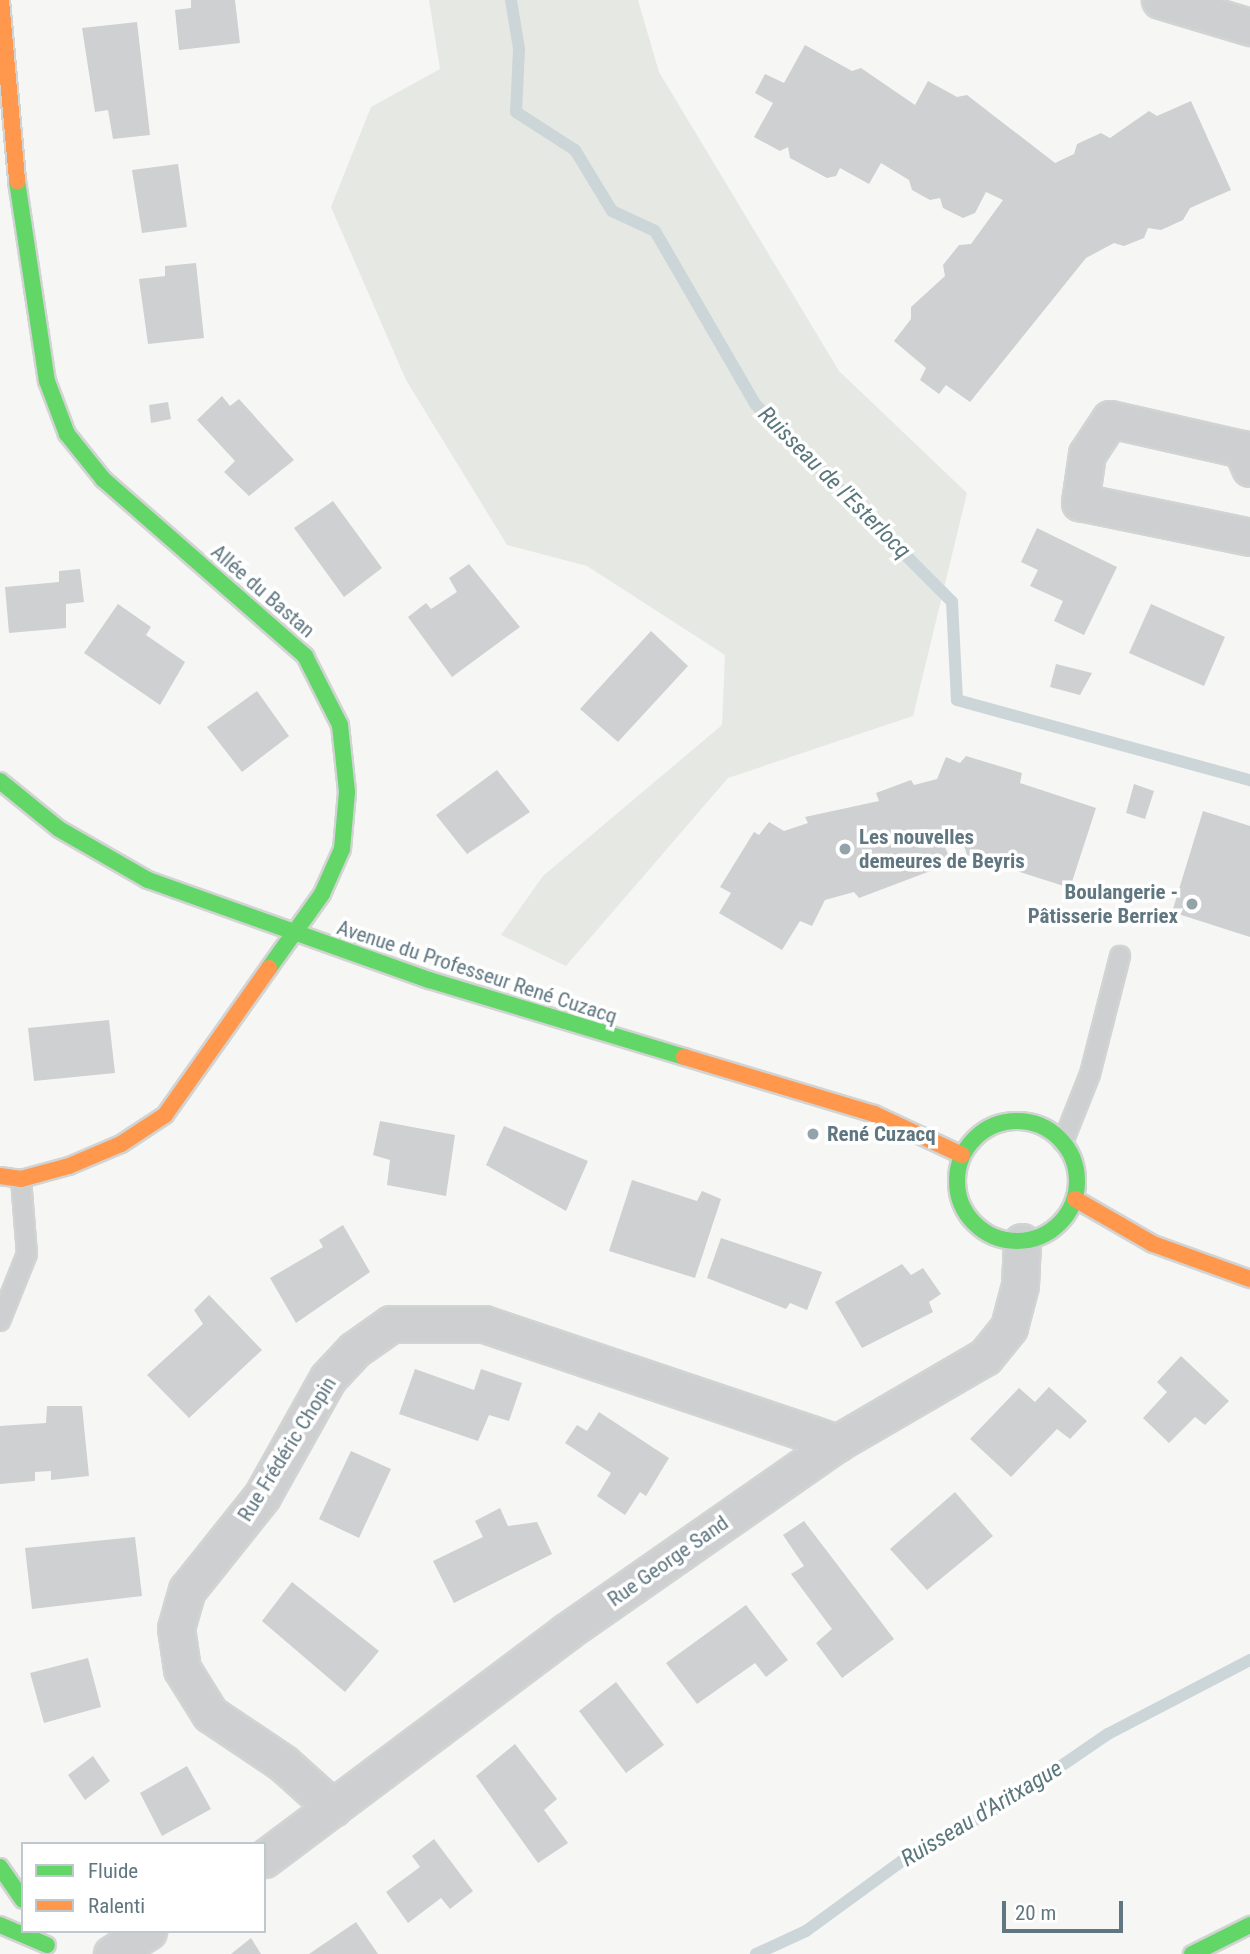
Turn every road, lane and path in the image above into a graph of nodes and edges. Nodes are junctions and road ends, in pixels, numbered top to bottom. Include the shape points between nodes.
1 (1, 0) edge
2 (1160, 0) edge
3 (1250, 27) edge
4 (8, 186) edge
5 (1250, 468) edge
6 (1250, 537) edge
7 (0, 782) edge
8 (292, 934) junction
9 (1120, 956) dead end
10 (1063, 1142) junction
11 (962, 1155) junction
12 (0, 1176) edge
13 (22, 1178) junction
14 (1075, 1199) junction
15 (1022, 1242) junction
16 (1250, 1279) edge
17 (0, 1321) edge
18 (837, 1443) junction
19 (333, 1808) junction
20 (266, 1858) edge
21 (0, 1867) edge
22 (21, 1897) edge
23 (0, 1925) edge
24 (1250, 1926) edge
25 (145, 1933) edge
26 (46, 1944) edge
27 (112, 1954) edge
28 (1192, 1954) edge

1 - 4 street, Allée du Bastan
2 - 3 street
4 - 8 street, Allée du Bastan via 47,381 67,434 103,479 305,656 340,725 347,792 342,849 323,894
5 - 6 street via 1242,449 1110,419 1087,454 1080,502
7 - 8 street, Avenue du Professeur René Cuzacq via 59,829 148,880
8 - 11 street, Avenue du Professeur René Cuzacq via 874,1114
8 - 13 street, Allée du Bastan via 165,1115 121,1144
9 - 10 lane via 1090,1074
10 - 11 street via 1046,1127 1010,1121 975,1137
10 - 14 street via 1076,1166
11 - 15 street via 956,1178 970,1219 1002,1240
12 - 13 street, Allée du Bastan
13 - 17 lane via 27,1254
14 - 15 street via 1064,1220 1045,1235
14 - 16 street via 1153,1244
15 - 18 street, Rue George Sand via 1020,1285 1009,1326 985,1357
18 - 19 street, Rue George Sand via 566,1632
18 - 19 street, Rue Frédéric Chopin via 484,1324 391,1324 354,1350 328,1378 262,1496 187,1590 176,1628 182,1669 210,1714 284,1763
19 - 20 street, Rue George Sand
21 - 22 street
23 - 26 street
24 - 28 street
25 - 27 street

